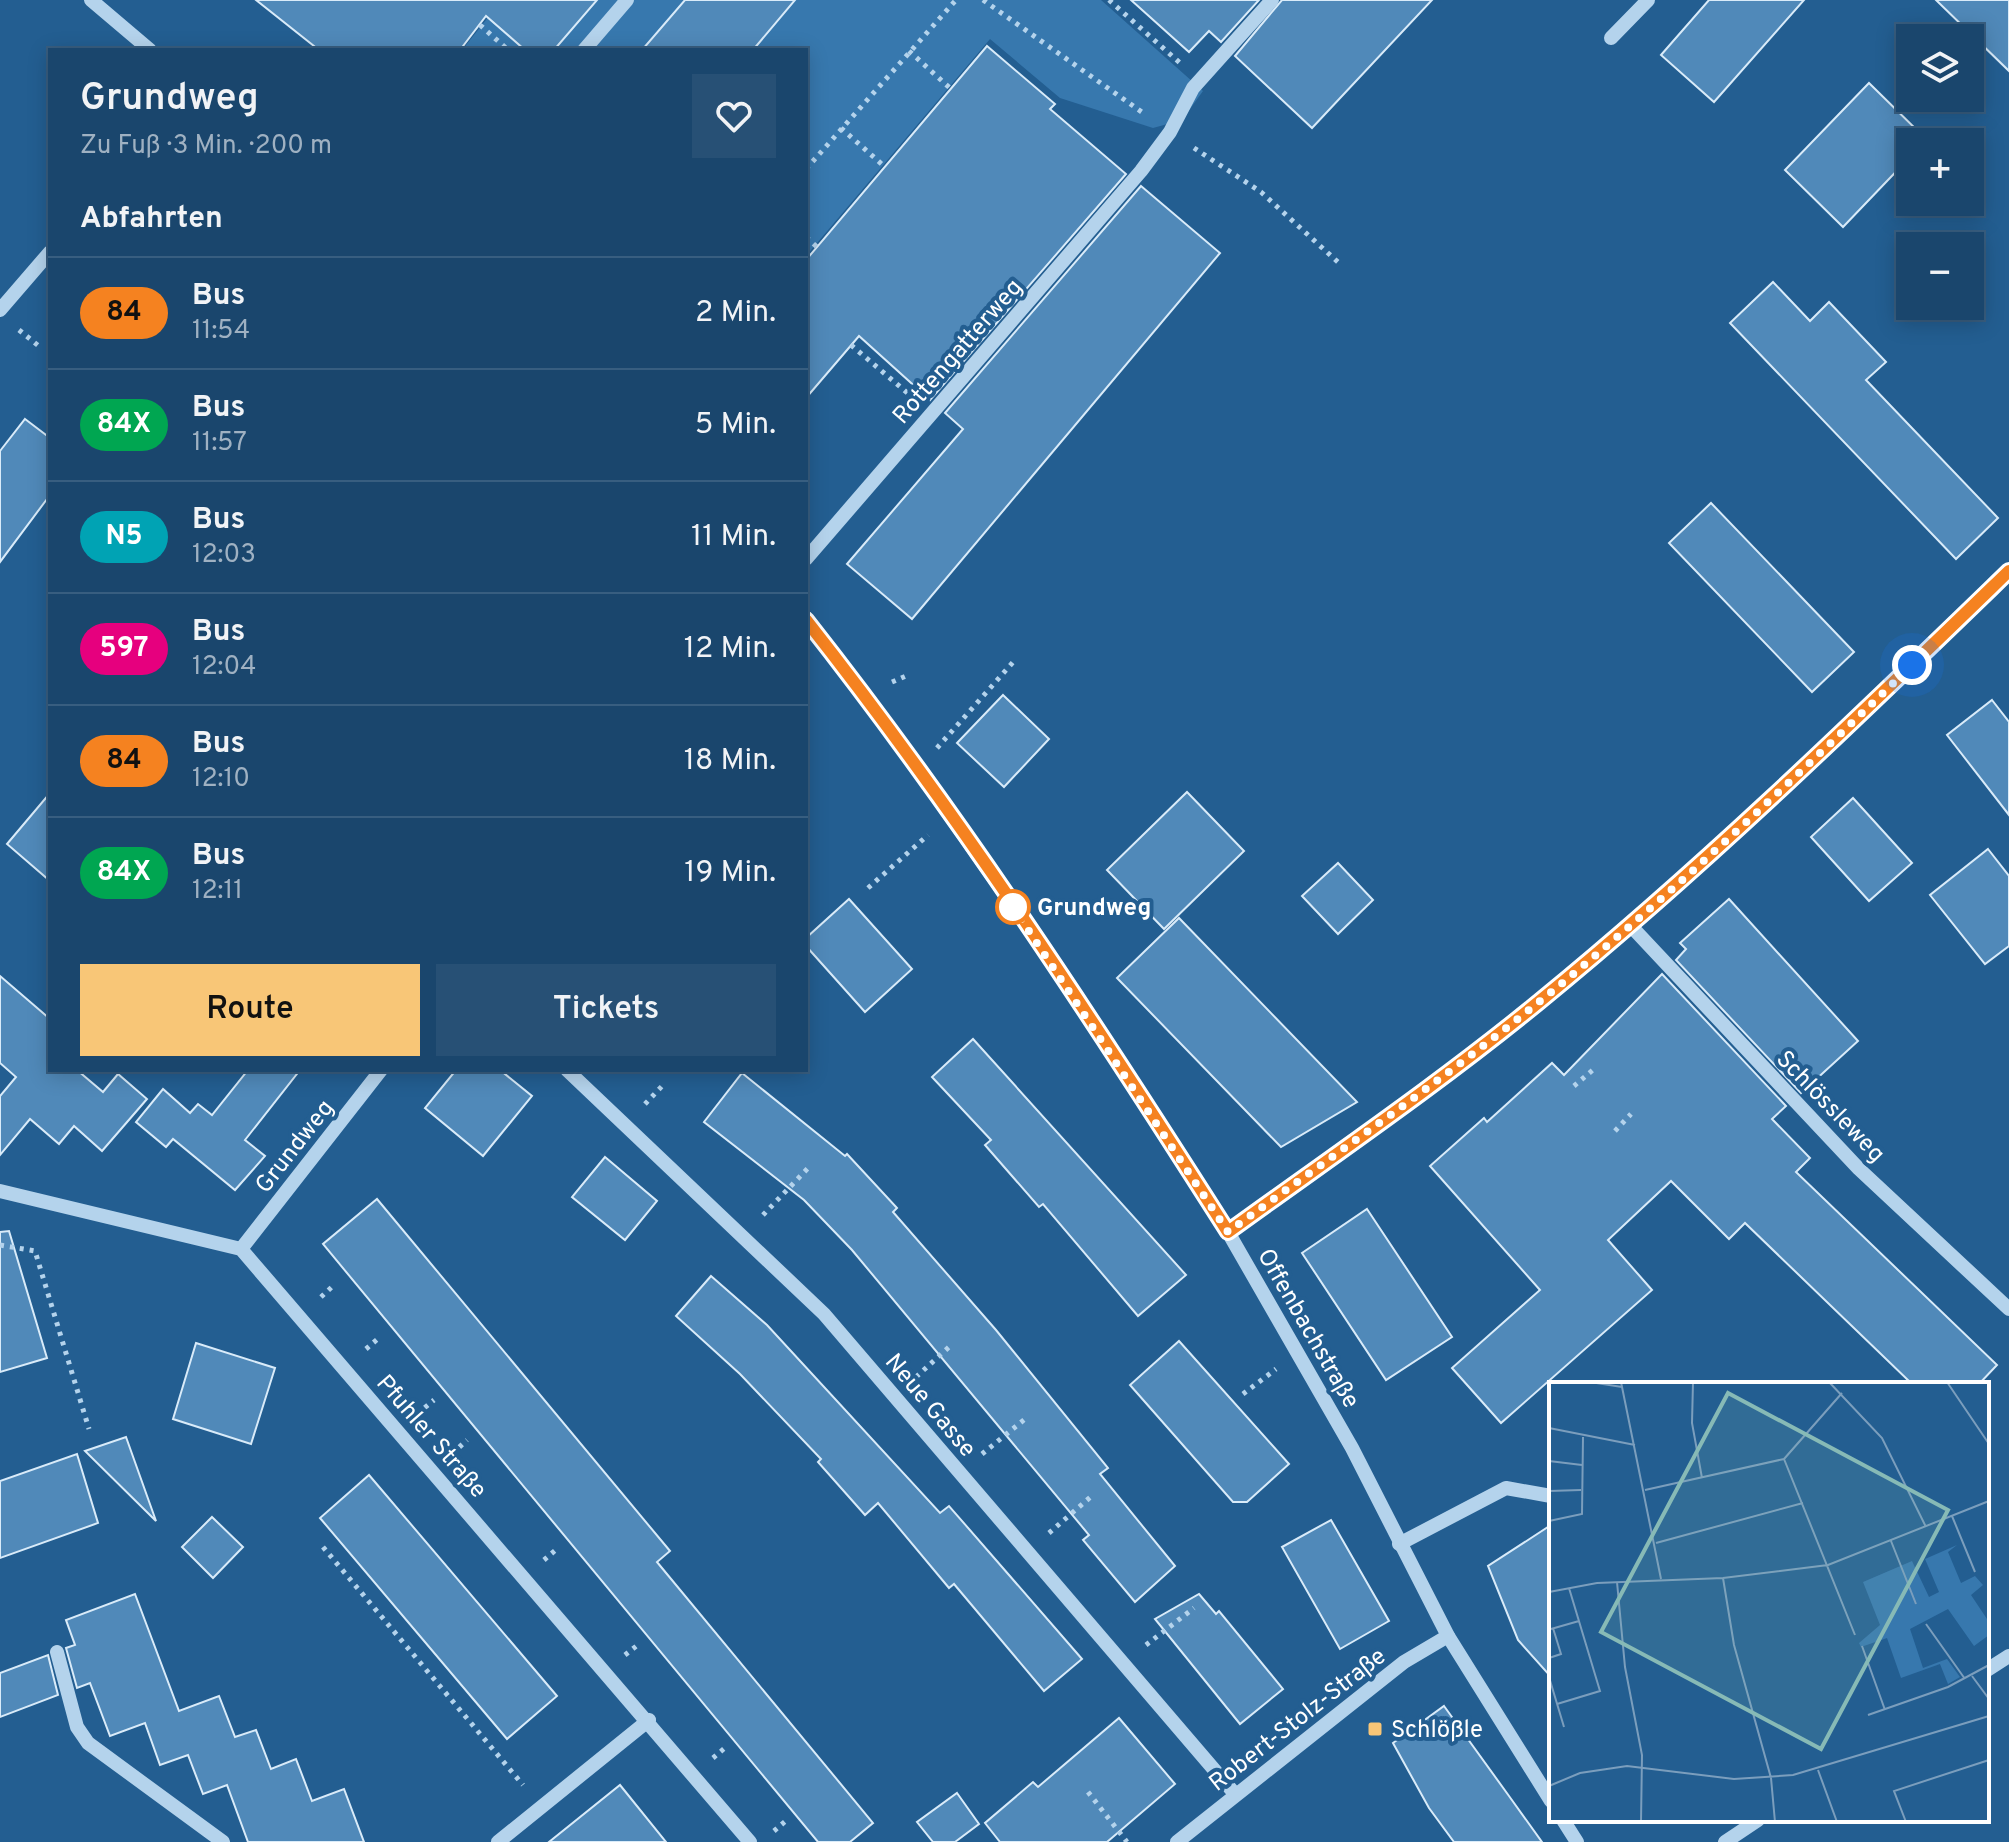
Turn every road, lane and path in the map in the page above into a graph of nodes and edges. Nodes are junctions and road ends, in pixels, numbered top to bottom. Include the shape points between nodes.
1 (91, 0) edge
2 (627, 0) edge
3 (956, 0) edge
4 (1109, 0) edge
5 (1272, 0) edge
6 (1648, 0) edge
7 (480, 25) dead end
8 (1611, 38) dead end
9 (148, 48) edge
10 (506, 48) edge
11 (586, 48) edge
12 (909, 51) junction
13 (1196, 85) junction
14 (951, 89) dead end
15 (841, 128) junction
16 (808, 167) edge
17 (885, 167) dead end
18 (808, 239) edge
19 (817, 247) dead end
20 (48, 254) edge
21 (0, 310) edge
22 (851, 345) dead end
23 (932, 414) junction
24 (808, 557) edge
25 (2009, 571) edge
26 (808, 623) edge
27 (1015, 660) dead end
28 (906, 676) dead end
29 (892, 682) dead end
30 (918, 769) junction
31 (950, 815) junction
32 (868, 888) dead end
33 (1630, 925) junction
34 (1594, 1069) dead end
35 (379, 1072) edge
36 (569, 1072) edge
37 (1574, 1086) dead end
38 (1631, 1114) dead end
39 (1615, 1131) dead end
40 (811, 1165) dead end
41 (0, 1191) edge
42 (1228, 1232) junction
43 (743, 1236) junction
44 (0, 1245) edge
45 (241, 1249) junction
46 (2009, 1309) edge
47 (949, 1347) dead end
48 (894, 1396) junction
49 (1025, 1419) dead end
50 (89, 1429) dead end
51 (959, 1472) junction
52 (1094, 1494) dead end
53 (1549, 1496) edge
54 (1399, 1544) junction
55 (323, 1547) dead end
56 (1027, 1552) junction
57 (1194, 1608) dead end
58 (1448, 1636) junction
59 (57, 1652) dead end
60 (2009, 1656) edge
61 (1123, 1663) junction
62 (1989, 1669) edge
63 (649, 1720) junction
64 (1088, 1792) dead end
65 (1235, 1794) junction
66 (1549, 1798) edge
67 (541, 1807) junction
68 (1564, 1822) edge
69 (1755, 1822) edge
70 (223, 1842) edge
71 (498, 1842) edge
72 (750, 1842) edge
73 (1127, 1842) edge
74 (1177, 1842) edge
75 (1577, 1842) edge
76 (1725, 1842) edge

1 - 9 street
2 - 11 street
3 - 12 path
4 - 13 path
5 - 13 street, Rottengatterweg
6 - 8 street
7 - 10 path
12 - 14 path
12 - 15 path
13 - 23 street, Rottengatterweg via 1141,171
15 - 16 path
15 - 17 path
18 - 19 path
20 - 21 street
22 - 23 path
23 - 24 street, Rottengatterweg
25 - 33 street via 1814,759
26 - 30 street, Offenbachstraße
27 - 30 path
28 - 29 path
30 - 31 street, Offenbachstraße
31 - 32 path
31 - 42 street, Offenbachstraße
33 - 42 street via 1540,1002
33 - 46 street, Schlössleweg via 1859,1169
34 - 37 path
35 - 45 street, Grundweg
36 - 43 street, Neue Gasse
38 - 39 path
40 - 43 path
41 - 45 street
42 - 54 street, Offenbachstraße via 1298,1350
43 - 48 street, Neue Gasse via 824,1314
44 - 50 path via 35,1251
45 - 63 street, Pfuhler Straße
47 - 48 path
48 - 51 street, Neue Gasse
49 - 51 path
51 - 56 street, Neue Gasse
52 - 56 path
53 - 54 street via 1506,1488
54 - 58 street, Offenbachstraße
55 - 67 path
56 - 61 street, Neue Gasse
57 - 61 path
58 - 65 street, Robert-Stolz-Straße via 1404,1662
58 - 66 street, Offenbachstraße
59 - 70 street via 77,1727 88,1743
60 - 62 street
61 - 65 street, Neue Gasse
63 - 67 street
63 - 72 street, Pfuhler Straße
64 - 73 path
65 - 74 street, Robert-Stolz-Straße
67 - 71 street
68 - 75 street
69 - 76 street

